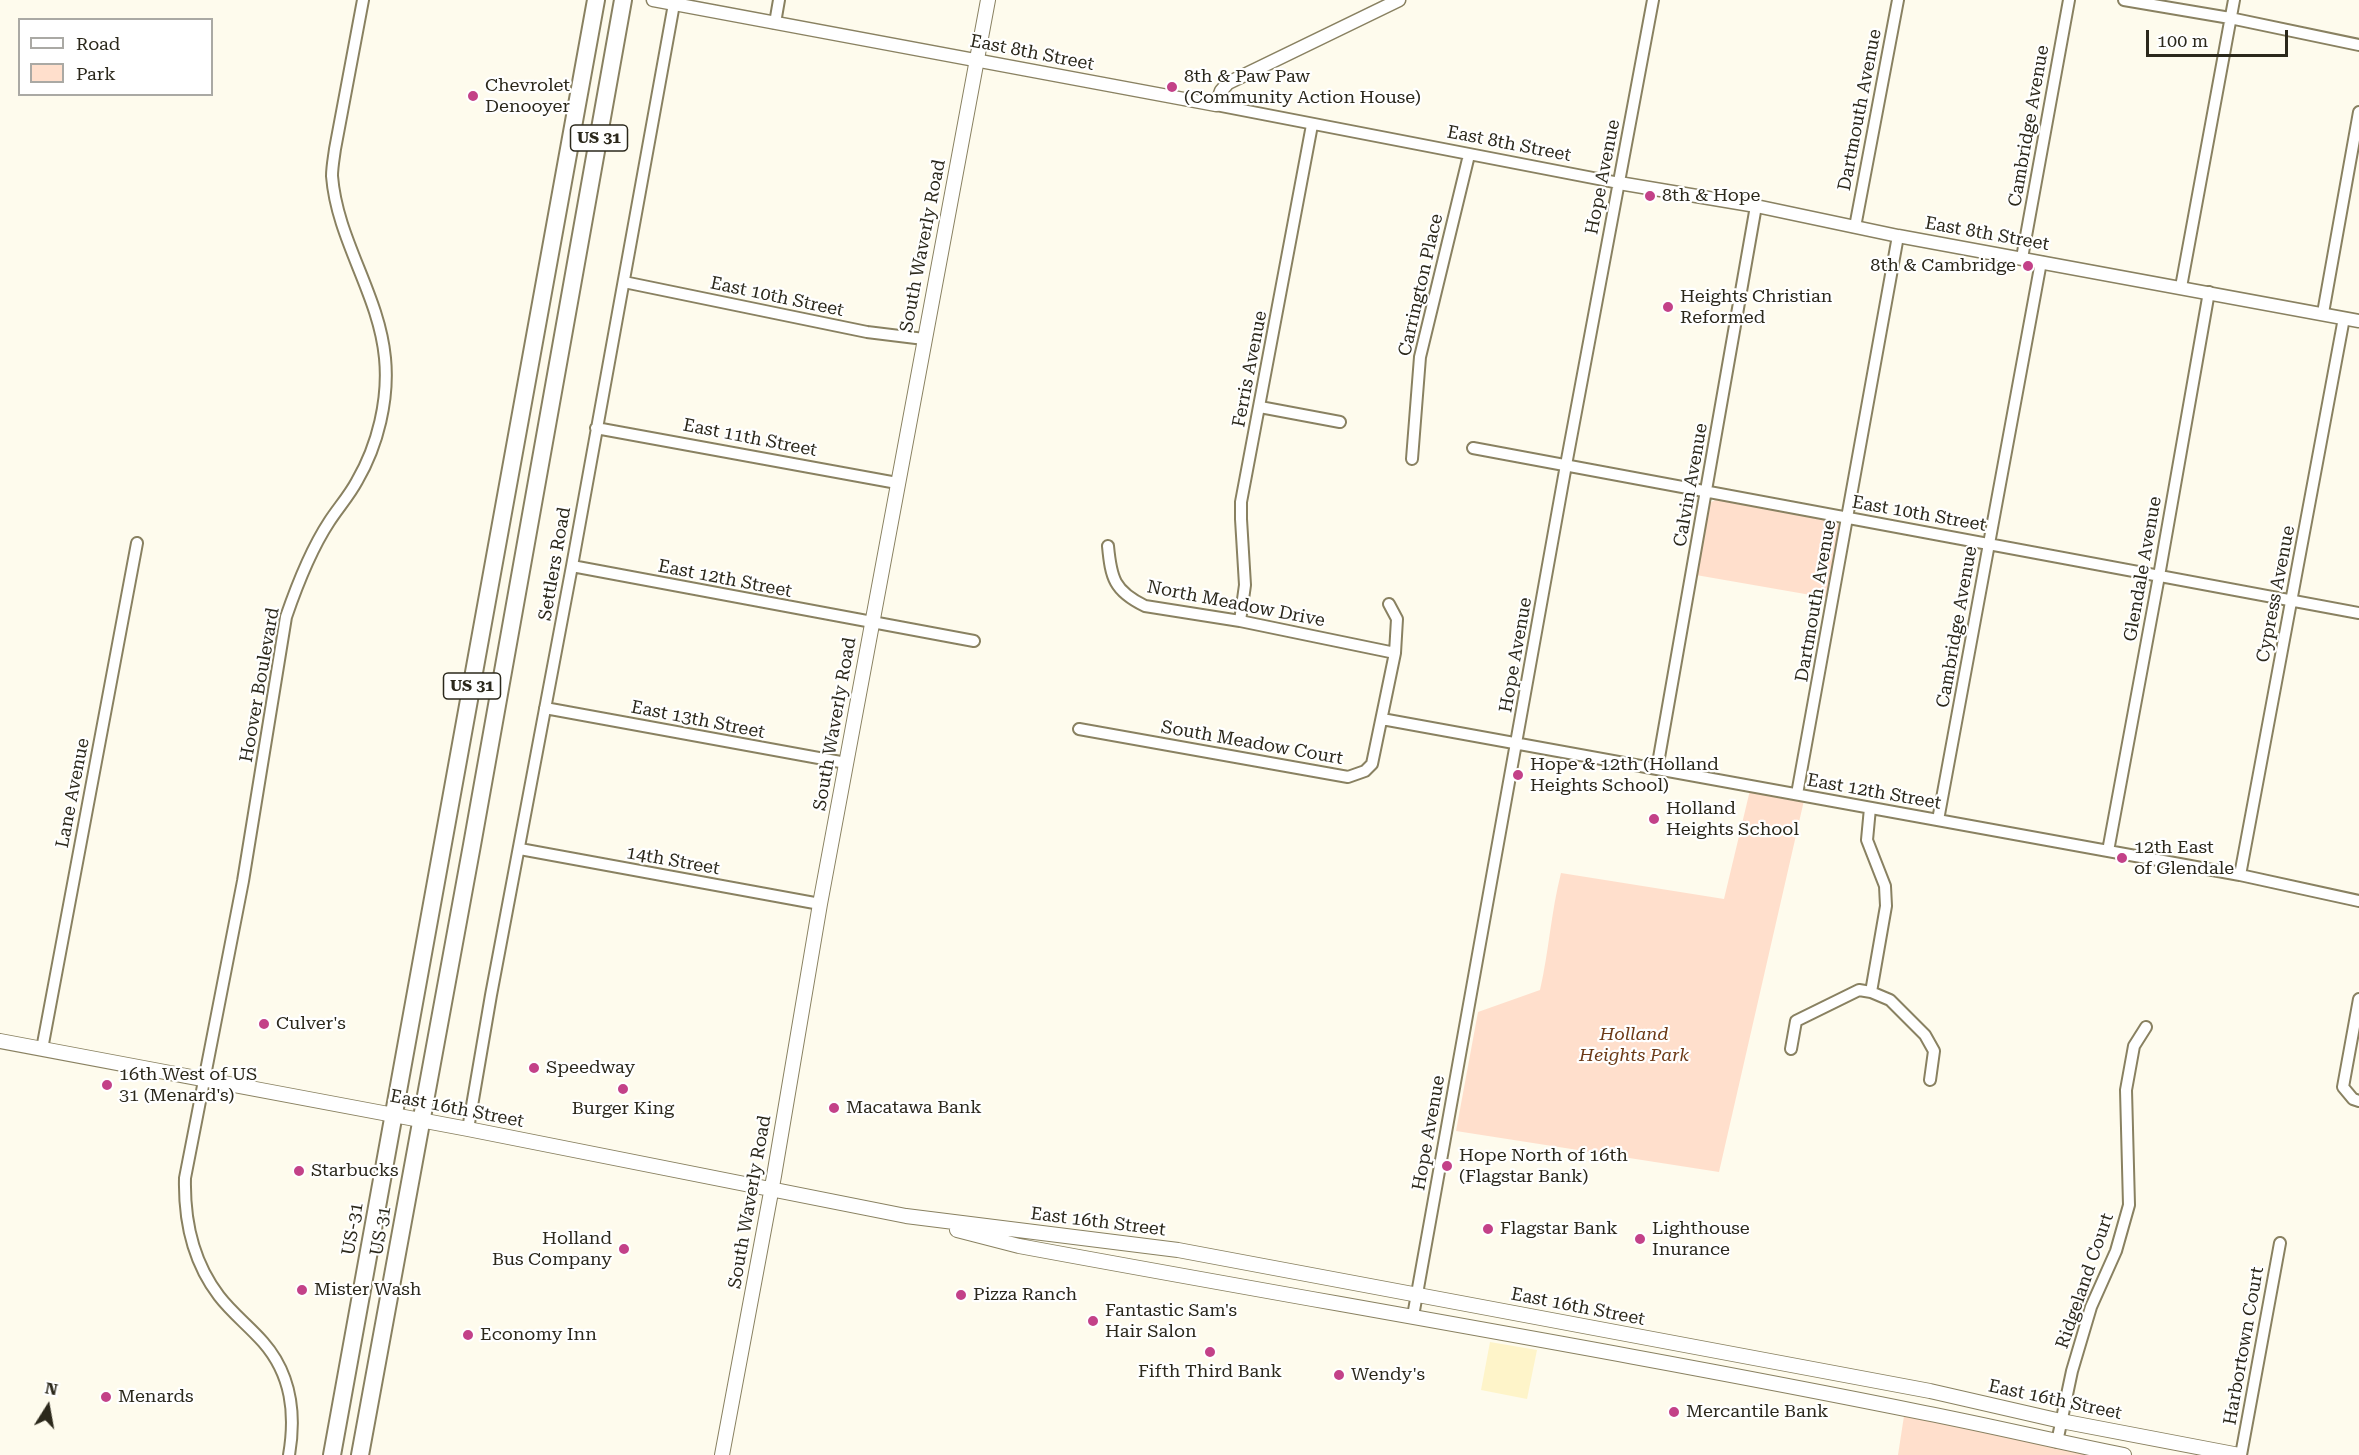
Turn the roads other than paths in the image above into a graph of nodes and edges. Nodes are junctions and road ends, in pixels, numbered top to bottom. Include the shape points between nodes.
1 (363, 0) edge
2 (596, 0) edge
3 (623, 0) edge
4 (653, 0) edge
5 (779, 0) edge
6 (988, 0) edge
7 (1399, 0) edge
8 (1653, 0) edge
9 (1898, 0) edge
10 (2068, 0) edge
11 (2124, 0) edge
12 (2234, 0) edge
13 (674, 4) junction
14 (2230, 18) junction
15 (775, 23) junction
16 (2359, 45) edge
17 (977, 62) junction
18 (1216, 105) junction
19 (2359, 112) edge
20 (1312, 125) junction
21 (1469, 155) junction
22 (1619, 183) junction
23 (1756, 207) junction
24 (1855, 227) junction
25 (1898, 236) junction
26 (550, 256) junction
27 (2022, 258) junction
28 (2041, 262) junction
29 (574, 276) junction
30 (624, 282) junction
31 (2181, 286) junction
32 (2209, 292) junction
33 (2323, 313) junction
34 (2344, 318) junction
35 (2359, 321) edge
36 (924, 339) junction
37 (1260, 407) junction
38 (1340, 422) dead end
39 (596, 428) junction
40 (1473, 448) dead end
41 (1412, 459) dead end
42 (1566, 465) junction
43 (897, 483) junction
44 (1707, 490) junction
45 (1848, 518) junction
46 (137, 543) dead end
47 (1989, 544) junction
48 (1108, 546) dead end
49 (572, 566) junction
50 (2159, 576) junction
51 (2292, 599) junction
52 (1389, 604) dead end
53 (2359, 613) edge
54 (1240, 621) junction
55 (872, 622) junction
56 (974, 640) dead end
57 (1395, 653) junction
58 (544, 708) junction
59 (1382, 719) junction
60 (1078, 729) dead end
61 (1517, 744) junction
62 (846, 764) junction
63 (1657, 769) junction
64 (1797, 794) junction
65 (1870, 808) junction
66 (1938, 820) junction
67 (444, 840) junction
68 (472, 846) junction
69 (520, 849) junction
70 (2108, 851) junction
71 (2240, 875) junction
72 (2359, 901) edge
73 (820, 904) junction
74 (1871, 992) junction
75 (2359, 999) edge
76 (2146, 1027) dead end
77 (0, 1041) edge
78 (1791, 1048) dead end
79 (42, 1049) junction
80 (205, 1080) junction
81 (1930, 1080) dead end
82 (2359, 1101) edge
83 (394, 1116) junction
84 (420, 1121) junction
85 (468, 1129) junction
86 (772, 1190) junction
87 (906, 1216) junction
88 (2280, 1243) dead end
89 (1417, 1295) junction
90 (1413, 1316) junction
91 (342, 1397) junction
92 (366, 1419) junction
93 (2061, 1421) junction
94 (2057, 1442) junction
95 (289, 1455) edge
96 (332, 1455) edge
97 (360, 1455) edge
98 (722, 1455) edge
99 (2124, 1455) edge
100 (2240, 1455) edge

1 - 80 street, Hoover Boulevard via 332,173 340,216 381,330 386,360 385,392 370,453 358,480 315,547 286,617 243,881
2 - 26 highway, US 31
3 - 29 highway, US 31
4 - 13 street, East 8th Street
5 - 15 street
6 - 17 main road, South Waverly Road
7 - 18 street via 1228,83
8 - 22 street, Hope Avenue
9 - 24 street, Dartmouth Avenue
10 - 27 street, Cambridge Avenue
11 - 14 street
12 - 14 street
13 - 15 street, East 8th Street
13 - 30 street, Settlers Road
14 - 16 street
14 - 31 street
15 - 17 street, East 8th Street
17 - 18 street, East 8th Street
17 - 36 main road, South Waverly Road
18 - 20 street, East 8th Street
19 - 33 street
20 - 21 street, East 8th Street
20 - 37 street, Ferris Avenue
21 - 22 street, East 8th Street
21 - 41 street, Carrington Place via 1420,357
22 - 23 street, East 8th Street
22 - 42 street, Hope Avenue
23 - 24 street, East 8th Street
23 - 44 street, Calvin Avenue
24 - 25 street, East 8th Street
25 - 27 street, East 8th Street
25 - 45 street, Dartmouth Avenue
26 - 29 highway via 560,270
26 - 67 highway, US 31
27 - 28 street, East 8th Street
28 - 31 street, East 8th Street
28 - 47 street, Cambridge Avenue
29 - 68 highway, US 31
30 - 36 street, East 10th Street via 867,332
30 - 39 street, Settlers Road
31 - 32 street, East 8th Street
32 - 33 street, East 8th Street
32 - 50 street, Glendale Avenue
33 - 34 street, East 8th Street
34 - 35 street, East 8th Street
34 - 51 street, Cypress Avenue
36 - 43 main road, South Waverly Road
37 - 38 street
37 - 54 street, Ferris Avenue via 1241,502 1245,585
39 - 43 street, East 11th Street
39 - 49 street, Settlers Road
40 - 42 street, East 10th Street
42 - 44 street, East 10th Street
42 - 61 street, Hope Avenue
43 - 55 main road, South Waverly Road
44 - 45 street, East 10th Street
44 - 63 street, Calvin Avenue
45 - 47 street, East 10th Street
45 - 64 street, Dartmouth Avenue
46 - 79 street, Lane Avenue
47 - 50 street, East 10th Street
47 - 66 street, Cambridge Avenue
48 - 54 street, North Meadow Drive via 1112,576 1131,599 1145,606
49 - 55 street, East 12th Street
49 - 58 street, Settlers Road
50 - 51 street, East 10th Street
50 - 70 street, Glendale Avenue
51 - 53 street, East 10th Street
51 - 71 street, Cypress Avenue
52 - 57 street, South Meadow Court via 1397,619
54 - 57 street, North Meadow Drive
55 - 56 street, East 12th Street
55 - 62 main road, South Waverly Road
57 - 59 street, South Meadow Court
58 - 62 street, East 13th Street
58 - 69 street, Settlers Road
59 - 60 street, South Meadow Court via 1372,764 1348,777
59 - 61 street, East 12th Street
61 - 63 street, East 12th Street
61 - 89 street, Hope Avenue
62 - 73 main road, South Waverly Road
63 - 64 street, East 12th Street
64 - 65 street, East 12th Street
65 - 66 street, East 12th Street
65 - 74 street via 1867,840 1885,886 1886,906
66 - 70 street, East 12th Street
67 - 68 highway
67 - 83 highway, US 31
68 - 84 highway, US 31
69 - 73 street, 14th Street
69 - 85 street, Settlers Road
70 - 71 street, East 12th Street
71 - 72 street, East 12th Street
73 - 86 main road, South Waverly Road
74 - 78 street via 1859,990 1796,1021
74 - 81 street via 1890,1000 1925,1035 1934,1051
75 - 82 street via 2343,1087
76 - 93 street, Ridgeland Court via 2133,1046 2126,1090 2129,1205 2116,1251 2091,1307
77 - 79 main road, East 16th Street
79 - 80 main road, East 16th Street
80 - 83 main road, East 16th Street
80 - 95 street, Hoover Boulevard via 185,1178 189,1232 219,1295 263,1342 281,1368 293,1416
83 - 84 main road, East 16th Street
83 - 91 highway, US-31 / US 31
84 - 85 main road, East 16th Street
84 - 92 highway, US 31 / US 31
85 - 86 main road, East 16th Street
86 - 87 main road, East 16th Street
86 - 98 main road, South Waverly Road
87 - 89 main road, East 16th Street via 1178,1250
87 - 90 main road, East 16th Street via 1019,1246
88 - 100 street, Harbortown Court
89 - 90 street, Hope Avenue
89 - 93 main road, East 16th Street via 1930,1391
90 - 94 main road, East 16th Street via 1915,1411
91 - 92 highway via 354,1416
91 - 96 highway, US-31 / US 31
92 - 97 highway, US 31 / US 31
93 - 94 street, Ridgeland Court
93 - 100 main road, East 16th Street
94 - 99 main road, East 16th Street

